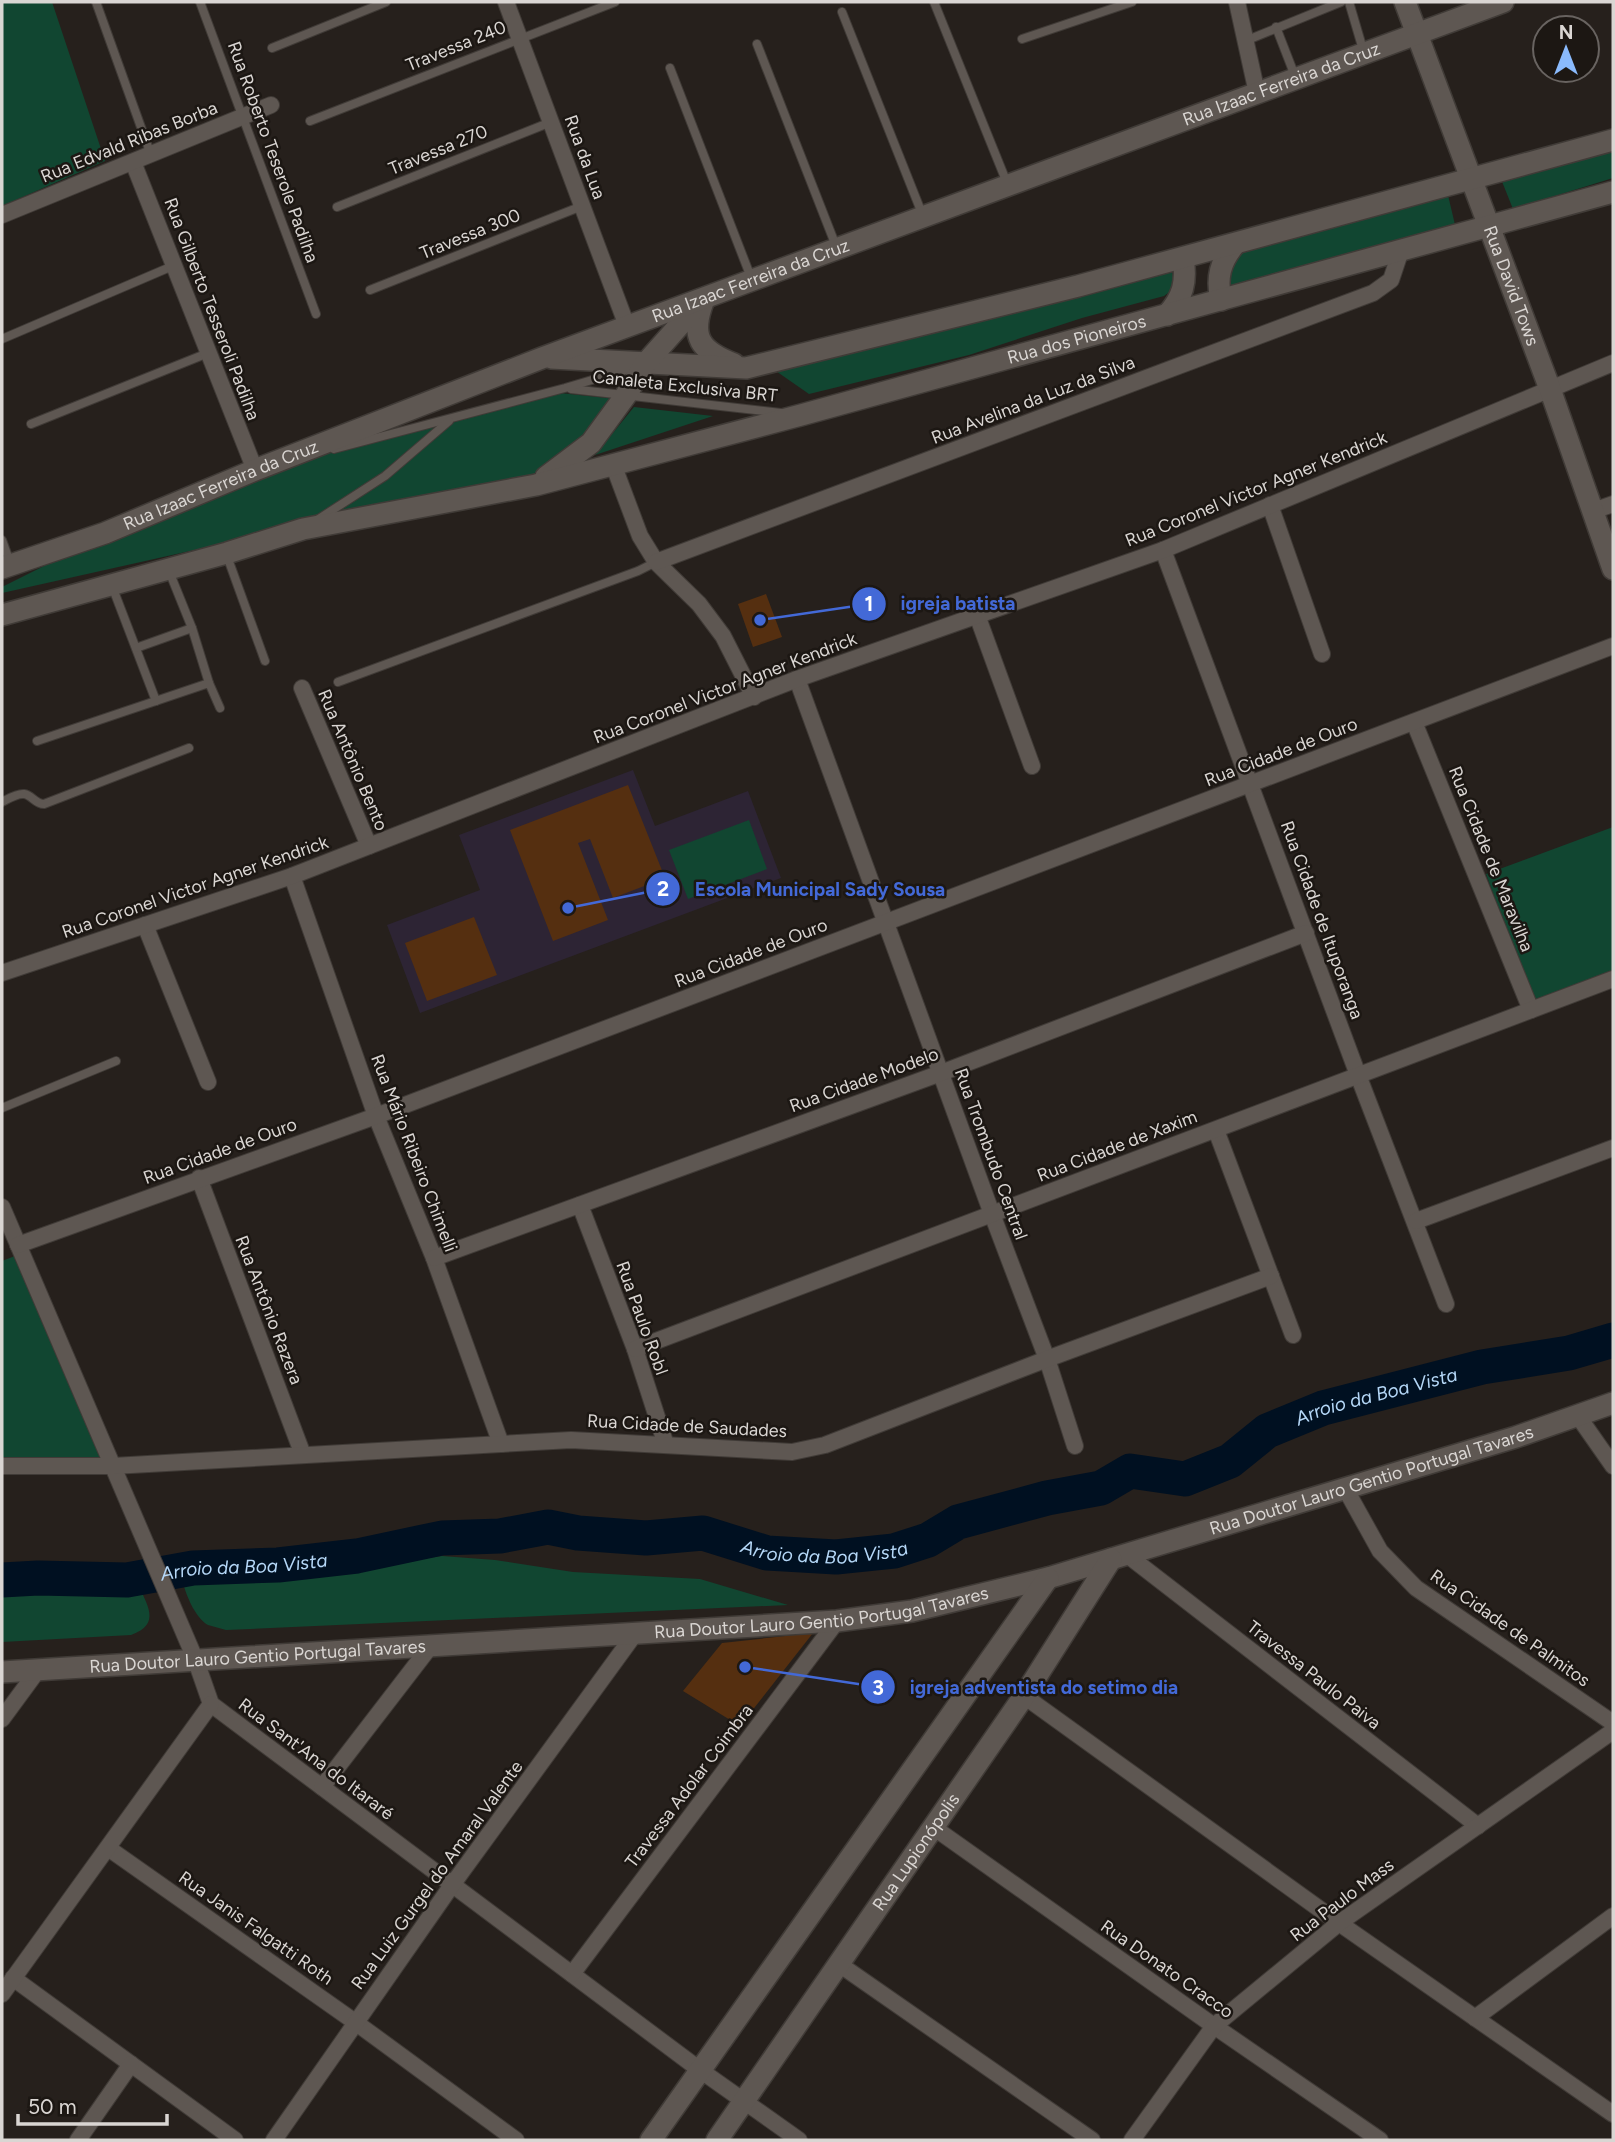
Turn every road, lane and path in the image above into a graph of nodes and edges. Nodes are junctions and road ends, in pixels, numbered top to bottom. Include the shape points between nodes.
1 (96, 2) edge
2 (200, 2) edge
3 (386, 2) edge
4 (506, 2) edge
5 (615, 2) edge
6 (934, 2) edge
7 (1132, 2) edge
8 (1237, 2) edge
9 (1341, 2) edge
10 (1349, 2) edge
11 (1405, 2) edge
12 (1503, 2) edge
13 (842, 12) dead end
14 (1276, 27) junction
15 (1418, 34) junction
16 (519, 38) junction
17 (1022, 38) dead end
18 (1245, 41) junction
19 (757, 44) dead end
20 (272, 48) dead end
21 (1364, 53) junction
22 (670, 68) dead end
23 (1296, 79) junction
24 (1257, 93) junction
25 (271, 105) dead end
26 (243, 117) junction
27 (310, 121) dead end
28 (551, 122) junction
29 (1613, 140) edge
30 (151, 155) junction
31 (133, 162) junction
32 (1472, 178) junction
33 (1008, 186) junction
34 (1613, 192) edge
35 (582, 206) junction
36 (337, 207) dead end
37 (2, 215) edge
38 (923, 216) junction
39 (1489, 226) junction
40 (1235, 244) junction
41 (837, 249) junction
42 (1401, 250) junction
43 (1183, 258) junction
44 (175, 265) junction
45 (752, 280) junction
46 (370, 290) dead end
47 (705, 296) junction
48 (1221, 300) junction
49 (316, 314) dead end
50 (1167, 315) junction
51 (627, 326) junction
52 (2, 339) edge
53 (208, 354) junction
54 (542, 358) junction
55 (1613, 363) edge
56 (645, 364) junction
57 (746, 368) junction
58 (565, 388) junction
59 (1550, 390) junction
60 (626, 396) junction
61 (801, 415) junction
62 (451, 419) junction
63 (31, 424) dead end
64 (613, 464) junction
65 (255, 470) junction
66 (537, 485) junction
67 (1270, 505) junction
68 (1603, 508) edge
69 (303, 529) junction
70 (2, 540) edge
71 (1163, 550) junction
72 (226, 553) junction
73 (656, 562) junction
74 (6, 566) edge
75 (168, 568) junction
76 (1613, 569) edge
77 (112, 584) junction
78 (2, 615) edge
79 (977, 615) junction
80 (192, 628) junction
81 (1613, 646) edge
82 (136, 648) junction
83 (1322, 654) dead end
84 (265, 661) dead end
85 (797, 679) junction
86 (338, 682) dead end
87 (209, 683) junction
88 (302, 688) dead end
89 (754, 697) junction
90 (156, 701) junction
91 (220, 708) dead end
92 (1415, 722) junction
93 (37, 741) dead end
94 (189, 748) dead end
95 (1032, 766) dead end
96 (1251, 784) junction
97 (2, 802) edge
98 (369, 846) junction
99 (292, 876) junction
100 (886, 923) junction
101 (145, 925) junction
102 (1306, 933) junction
103 (2, 973) edge
104 (1613, 979) edge
105 (1531, 1010) junction
106 (116, 1060) dead end
107 (941, 1073) junction
108 (1359, 1075) junction
109 (208, 1082) dead end
110 (2, 1108) edge
111 (376, 1116) junction
112 (1216, 1130) junction
113 (1613, 1148) edge
114 (199, 1178) junction
115 (580, 1205) junction
116 (2, 1207) edge
117 (992, 1214) junction
118 (1416, 1222) junction
119 (18, 1245) junction
120 (434, 1258) junction
121 (1271, 1276) junction
122 (1446, 1304) dead end
123 (1293, 1335) dead end
124 (635, 1349) junction
125 (1047, 1359) junction
126 (1613, 1403) edge
127 (1578, 1416) junction
128 (501, 1444) junction
129 (666, 1445) junction
130 (1074, 1446) dead end
131 (303, 1455) junction
132 (2, 1465) edge
133 (113, 1466) junction
134 (1613, 1466) edge
135 (1345, 1488) junction
136 (1118, 1557) junction
137 (1048, 1578) junction
138 (836, 1621) junction
139 (634, 1635) junction
140 (429, 1648) junction
141 (196, 1661) junction
142 (38, 1670) junction
143 (2, 1672) edge
144 (1024, 1696) junction
145 (211, 1704) junction
146 (2, 1719) edge
147 (1613, 1723) edge
148 (1613, 1731) edge
149 (322, 1787) junction
150 (1478, 1826) junction
151 (933, 1827) junction
152 (108, 1848) junction
153 (452, 1885) junction
154 (1613, 1916) edge
155 (1339, 1923) junction
156 (839, 1964) junction
157 (572, 1974) junction
158 (13, 1978) junction
159 (2, 1994) edge
160 (1475, 2018) junction
161 (355, 2022) junction
162 (1214, 2026) junction
163 (131, 2064) junction
164 (700, 2070) junction
165 (744, 2101) junction
166 (1611, 2109) edge
167 (78, 2140) edge
168 (235, 2140) edge
169 (274, 2140) edge
170 (516, 2140) edge
171 (650, 2140) edge
172 (717, 2140) edge
173 (799, 2140) edge
174 (1092, 2140) edge
175 (1132, 2140) edge
176 (1380, 2140) edge

1 - 30 lane
2 - 26 lane, Rua Roberto Teserole Padilha
3 - 20 lane
4 - 16 street, Rua da Lua
5 - 16 lane, Travessa 240
6 - 33 lane
7 - 17 lane
8 - 18 street
9 - 14 lane
10 - 21 lane
11 - 15 main road, Rua David Tows
12 - 15 main road, Rua Izaac Ferreira da Cruz via 1463,13
13 - 38 lane
14 - 18 lane
14 - 23 lane
15 - 21 main road, Rua Izaac Ferreira da Cruz
15 - 32 main road, Rua David Tows
16 - 27 lane, Travessa 240
16 - 28 street, Rua da Lua
18 - 24 street
19 - 41 lane
21 - 23 main road, Rua Izaac Ferreira da Cruz
22 - 45 lane
23 - 24 main road, Rua Izaac Ferreira da Cruz
24 - 33 main road, Rua Izaac Ferreira da Cruz
25 - 26 street, Rua Edvald Ribas Borba
26 - 30 street, Rua Edvald Ribas Borba
26 - 49 lane, Rua Roberto Teserole Padilha
28 - 35 street, Rua da Lua
28 - 36 lane, Travessa 270
29 - 32 main road
30 - 31 street, Rua Edvald Ribas Borba
31 - 37 street, Rua Edvald Ribas Borba
31 - 44 street, Rua Gilberto Tesseroli Padilha
32 - 39 main road, Rua David Tows
32 - 40 main road
33 - 38 main road, Rua Izaac Ferreira da Cruz
34 - 39 main road, Rua dos Pioneiros
35 - 46 lane, Travessa 300
35 - 51 street, Rua da Lua
38 - 41 main road, Rua Izaac Ferreira da Cruz
39 - 42 main road, Rua dos Pioneiros
39 - 59 main road, Rua David Tows
40 - 43 main road
40 - 48 main road via 1219,270
41 - 45 main road, Rua Izaac Ferreira da Cruz
42 - 48 main road, Rua dos Pioneiros
42 - 73 street, Rua Avelina da Luz da Silva via 1391,281 1373,293
43 - 50 main road via 1184,289
43 - 57 main road
44 - 52 lane
44 - 53 street, Rua Gilberto Tesseroli Padilha
45 - 47 main road, Rua Izaac Ferreira da Cruz
47 - 51 main road, Rua Izaac Ferreira da Cruz
47 - 56 main road
47 - 57 main road via 696,320 704,348
48 - 50 main road, Rua dos Pioneiros
50 - 61 main road, Rua dos Pioneiros
51 - 54 main road, Rua Izaac Ferreira da Cruz
53 - 63 lane
53 - 65 street, Rua Gilberto Tesseroli Padilha
54 - 56 main road
54 - 65 main road, Rua Izaac Ferreira da Cruz
55 - 59 street, Rua Coronel Victor Agner Kendrick
56 - 57 main road
56 - 58 lane, Canaleta Exclusiva BRT
56 - 60 main road
58 - 60 lane, Canaleta Exclusiva BRT
58 - 62 lane, Canaleta Exclusiva BRT
59 - 67 street, Rua Coronel Victor Agner Kendrick
59 - 68 main road, Rua David Tows
60 - 61 lane, Canaleta Exclusiva BRT
60 - 66 main road via 591,443
61 - 64 main road, Rua dos Pioneiros
62 - 65 lane, Canaleta Exclusiva BRT
62 - 69 lane, Canaleta Exclusiva BRT via 385,476
64 - 66 main road, Rua dos Pioneiros
64 - 73 street via 640,536
65 - 74 main road, Rua Izaac Ferreira da Cruz via 104,533
66 - 69 main road
67 - 71 street, Rua Coronel Victor Agner Kendrick
67 - 83 street
68 - 76 main road, Rua David Tows
69 - 72 main road
70 - 74 lane
71 - 79 street, Rua Coronel Victor Agner Kendrick
71 - 96 street, Rua Cidade de Ituporanga
72 - 75 main road
72 - 84 lane
73 - 86 lane
73 - 89 street via 699,604 723,636
75 - 77 main road
75 - 80 lane
77 - 78 main road
77 - 82 lane
79 - 85 street, Rua Coronel Victor Agner Kendrick
79 - 95 street
80 - 82 lane
80 - 87 lane
81 - 92 street, Rua Cidade de Ouro
82 - 90 lane
85 - 89 street, Rua Coronel Victor Agner Kendrick
85 - 100 street, Rua Trombudo Central
87 - 90 lane
87 - 91 lane
88 - 98 street, Rua Antônio Bento
89 - 98 street, Rua Coronel Victor Agner Kendrick
90 - 93 lane
92 - 96 street, Rua Cidade de Ouro
92 - 105 street, Rua Cidade de Maravilha
94 - 97 lane via 44,804 27,794
96 - 100 street, Rua Cidade de Ouro
96 - 102 street, Rua Cidade de Ituporanga
98 - 99 street, Rua Coronel Victor Agner Kendrick
99 - 101 street, Rua Coronel Victor Agner Kendrick
99 - 111 street, Rua Mário Ribeiro Chimelli
100 - 107 street, Rua Trombudo Central
100 - 111 street, Rua Cidade de Ouro
101 - 103 street, Rua Coronel Victor Agner Kendrick
101 - 109 street
102 - 107 street, Rua Cidade Modelo
102 - 108 street, Rua Cidade de Ituporanga
104 - 105 street, Rua Cidade de Xaxim
105 - 108 street, Rua Cidade de Xaxim
106 - 110 lane
107 - 115 street, Rua Cidade Modelo
107 - 117 street, Rua Trombudo Central
108 - 112 street, Rua Cidade de Xaxim
108 - 118 street, Rua Cidade de Ituporanga
111 - 114 street, Rua Cidade de Ouro
111 - 120 street, Rua Mário Ribeiro Chimelli
112 - 117 street, Rua Cidade de Xaxim
112 - 121 street
113 - 118 street
114 - 119 street, Rua Cidade de Ouro
114 - 131 street, Rua Antônio Razera
115 - 120 street, Rua Cidade Modelo
115 - 124 street, Rua Paulo Robl
116 - 119 street, Rua Sant'Ana do Itararé
117 - 124 street, Rua Cidade de Xaxim
117 - 125 street, Rua Trombudo Central
118 - 122 street, Rua Cidade de Ituporanga
119 - 133 street, Rua Sant'Ana do Itararé
120 - 128 street, Rua Mário Ribeiro Chimelli
121 - 123 street
121 - 125 street, Rua Cidade de Saudades
124 - 129 street, Rua Paulo Robl
125 - 129 street, Rua Cidade de Saudades via 825,1446 792,1452
125 - 130 street, Rua Trombudo Central
126 - 127 main road, Rua Doutor Lauro Gentio Portugal Tavares
127 - 134 street
127 - 135 main road, Rua Doutor Lauro Gentio Portugal Tavares
128 - 129 street, Rua Cidade de Saudades via 571,1440
128 - 131 street, Rua Cidade de Saudades
131 - 133 street, Rua Cidade de Saudades
132 - 133 street, Rua Cidade de Saudades
133 - 141 street, Rua Sant'Ana do Itararé
135 - 136 main road, Rua Doutor Lauro Gentio Portugal Tavares
135 - 147 street, Rua Cidade de Palmitos via 1380,1551 1416,1588
136 - 137 main road, Rua Doutor Lauro Gentio Portugal Tavares
136 - 144 main road, Rua Lupionópolis
136 - 150 street, Travessa Paulo Paiva
137 - 138 main road, Rua Doutor Lauro Gentio Portugal Tavares via 912,1611
137 - 164 main road
138 - 139 main road, Rua Doutor Lauro Gentio Portugal Tavares
138 - 157 street, Travessa Adolar Coimbra
139 - 140 main road, Rua Doutor Lauro Gentio Portugal Tavares
139 - 153 street, Rua Luiz Gurgel do Amaral Valente
140 - 141 main road, Rua Doutor Lauro Gentio Portugal Tavares
140 - 149 street
141 - 142 main road, Rua Doutor Lauro Gentio Portugal Tavares
141 - 145 street, Rua Sant'Ana do Itararé
142 - 143 main road, Rua Doutor Lauro Gentio Portugal Tavares
142 - 146 street
144 - 151 main road, Rua Lupionópolis
144 - 155 street
145 - 149 street, Rua Sant'Ana do Itararé
145 - 152 street
148 - 150 street, Rua Paulo Mass
149 - 153 street, Rua Sant'Ana do Itararé
150 - 155 street, Rua Paulo Mass
151 - 156 main road, Rua Lupionópolis
151 - 162 street, Rua Donato Cracco
152 - 158 street
152 - 161 street, Rua Janis Falgatti Roth
153 - 157 street, Rua Sant'Ana do Itararé
153 - 161 street, Rua Luiz Gurgel do Amaral Valente
154 - 160 street
155 - 160 street
155 - 162 street, Rua Paulo Mass
156 - 165 main road, Rua Lupionópolis
156 - 174 street
157 - 164 street, Rua Sant'Ana do Itararé
158 - 159 street
158 - 163 street
160 - 166 street
161 - 169 street, Rua Luiz Gurgel do Amaral Valente
161 - 170 street, Rua Janis Falgatti Roth
162 - 175 street, Rua Paulo Mass
162 - 176 street, Rua Donato Cracco
163 - 167 street
163 - 168 street
164 - 165 street, Rua Sant'Ana do Itararé
164 - 171 main road
165 - 172 main road, Rua Lupionópolis
165 - 173 street, Rua Sant'Ana do Itararé

